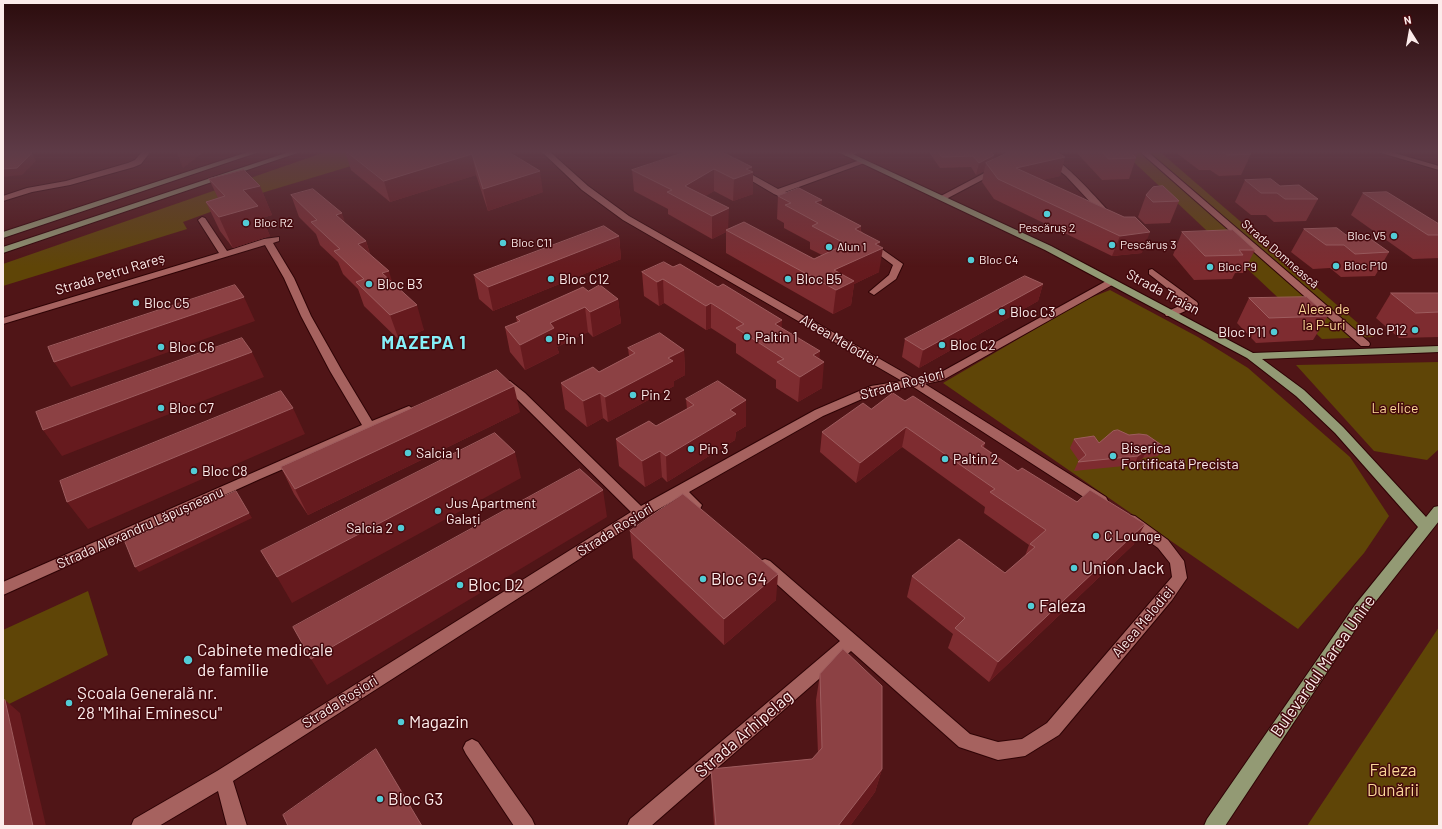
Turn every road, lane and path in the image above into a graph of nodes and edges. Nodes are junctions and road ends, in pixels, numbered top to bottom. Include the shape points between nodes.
1 (32, 190) edge
2 (141, 190) edge
3 (184, 190) edge
4 (587, 190) edge
5 (773, 190) edge
6 (784, 190) edge
7 (926, 190) edge
8 (957, 190) edge
9 (1084, 190) edge
10 (1187, 190) edge
11 (777, 192) junction
12 (943, 197) junction
13 (3, 199) edge
14 (807, 207) edge
15 (202, 220) dead end
16 (1113, 221) edge
17 (3, 235) edge
18 (858, 236) edge
19 (3, 250) edge
20 (224, 254) junction
21 (1152, 272) dead end
22 (1111, 282) junction
23 (874, 292) dead end
24 (1170, 314) junction
25 (3, 321) edge
26 (1365, 344) dead end
27 (1439, 349) edge
28 (1250, 356) junction
29 (492, 381) edge
30 (911, 382) junction
31 (418, 406) edge
32 (369, 426) junction
33 (679, 491) junction
34 (1439, 511) edge
35 (640, 513) junction
36 (708, 516) edge
37 (1426, 526) junction
38 (754, 555) edge
39 (3, 589) edge
40 (850, 642) junction
41 (472, 748) dead end
42 (222, 777) junction
43 (141, 826) edge
44 (238, 826) edge
45 (526, 826) edge
46 (637, 826) edge
47 (1214, 826) edge

1 - 13 street
2 - 17 main road
3 - 19 main road
4 - 30 street, Aleea Melodiei via 626,218
5 - 11 street
6 - 11 street
7 - 12 main road, Strada Traian
8 - 12 street
9 - 16 street
10 - 26 street, Strada Domnească
11 - 14 street
12 - 22 main road, Strada Traian
15 - 20 street
18 - 23 street via 898,264 898,270 892,279
20 - 25 street, Strada Petru Rareș
20 - 32 street, Strada Petru Rareș via 271,240 306,316
21 - 24 street via 1193,304
22 - 24 main road, Strada Traian
22 - 30 street, Strada Roșiori via 939,378
24 - 28 main road, Strada Traian
27 - 28 main road
28 - 37 main road, Strada Traian via 1300,393 1339,430
29 - 35 street via 506,384 521,396
30 - 33 street, Strada Roșiori via 875,389 819,412
30 - 40 street, Aleea Melodiei via 1000,435 1163,544 1178,561 1180,578 1053,729 1026,747 998,751 965,741
31 - 32 street, Strada Alexandru Lăpușneanu
32 - 39 street, Strada Alexandru Lăpușneanu
33 - 35 street, Strada Roșiori
33 - 36 street
34 - 37 main road, Bulevardul Marea Unire
35 - 42 street, Strada Roșiori
37 - 47 main road, Bulevardul Marea Unire via 1360,610
38 - 40 street, Aleea Melodiei via 827,618
40 - 46 street, Strada Arhipelag
41 - 45 street
42 - 43 street, Strada Roșiori
42 - 44 street

